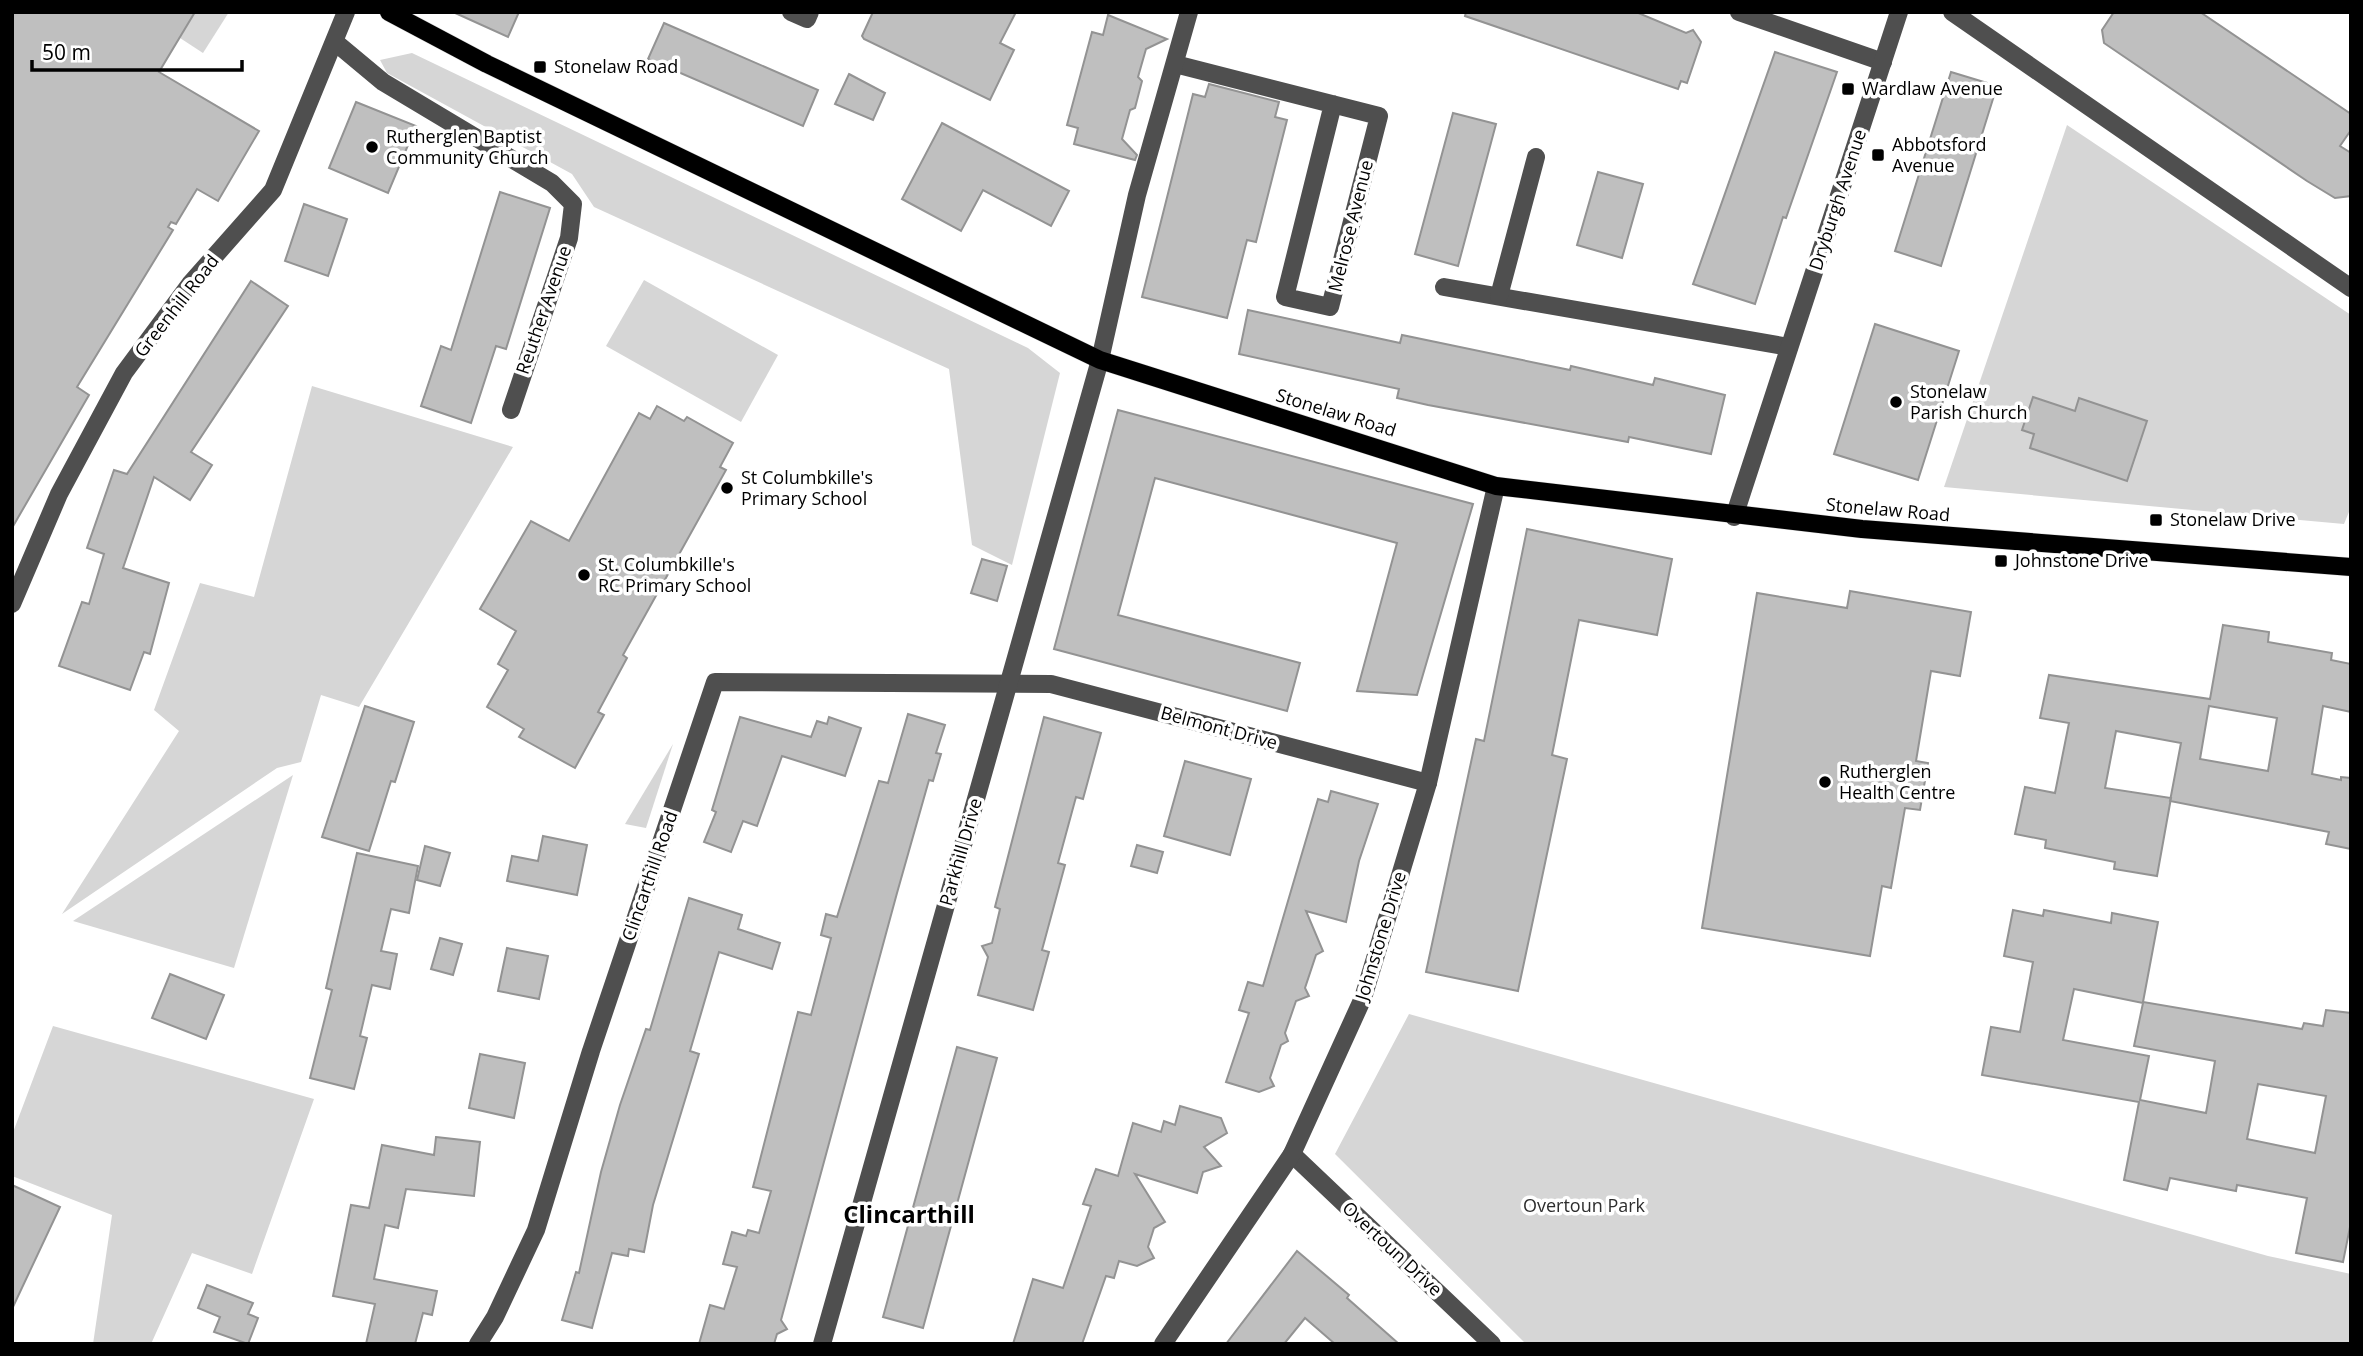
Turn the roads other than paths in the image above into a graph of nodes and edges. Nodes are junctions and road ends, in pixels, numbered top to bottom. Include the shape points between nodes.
1 (346, 12) edge
2 (389, 12) edge
3 (791, 12) edge
4 (810, 12) edge
5 (1189, 12) edge
6 (1739, 12) edge
7 (1899, 12) edge
8 (1952, 12) edge
9 (335, 43) junction
10 (1883, 62) junction
11 (1175, 64) junction
12 (1333, 104) junction
13 (1535, 157) dead end
14 (1444, 286) dead end
15 (2351, 288) edge
16 (1499, 296) junction
17 (1789, 347) junction
18 (1100, 360) junction
19 (511, 410) dead end
20 (1496, 486) junction
21 (1734, 516) junction
22 (2351, 567) edge
23 (12, 604) edge
24 (1010, 682) junction
25 (1428, 783) junction
26 (1293, 1154) junction
27 (478, 1344) edge
28 (822, 1344) edge
29 (1163, 1344) edge
30 (1493, 1344) edge

1 - 9 street, Greenhill Road
2 - 18 main road, Stonelaw Road via 499,70
3 - 4 street via 807,19
5 - 11 street
6 - 10 street
7 - 10 street, Dryburgh Avenue
8 - 15 street
9 - 19 street, Reuther Avenue via 383,82 552,184 573,204 569,238
9 - 23 street, Greenhill Road via 273,190 190,284 124,373 59,494
10 - 17 street, Dryburgh Avenue
11 - 12 street, Melrose Avenue
11 - 18 street via 1137,195
12 - 12 street, Melrose Avenue via 1378,116 1330,307 1285,297
13 - 16 street
14 - 16 street
16 - 17 street
17 - 21 street, Dryburgh Avenue
18 - 20 main road, Stonelaw Road
18 - 24 street, Parkhill Drive
20 - 21 main road, Stonelaw Road
20 - 25 street, Johnstone Drive
21 - 22 main road, Stonelaw Road
24 - 25 street, Belmont Drive via 1051,684
24 - 27 street, Clincarthill Road via 715,682 536,1230
24 - 28 street, Parkhill Drive
25 - 26 street, Johnstone Drive via 1363,998
26 - 29 street, Johnstone Drive
26 - 30 street, Overtoun Drive

